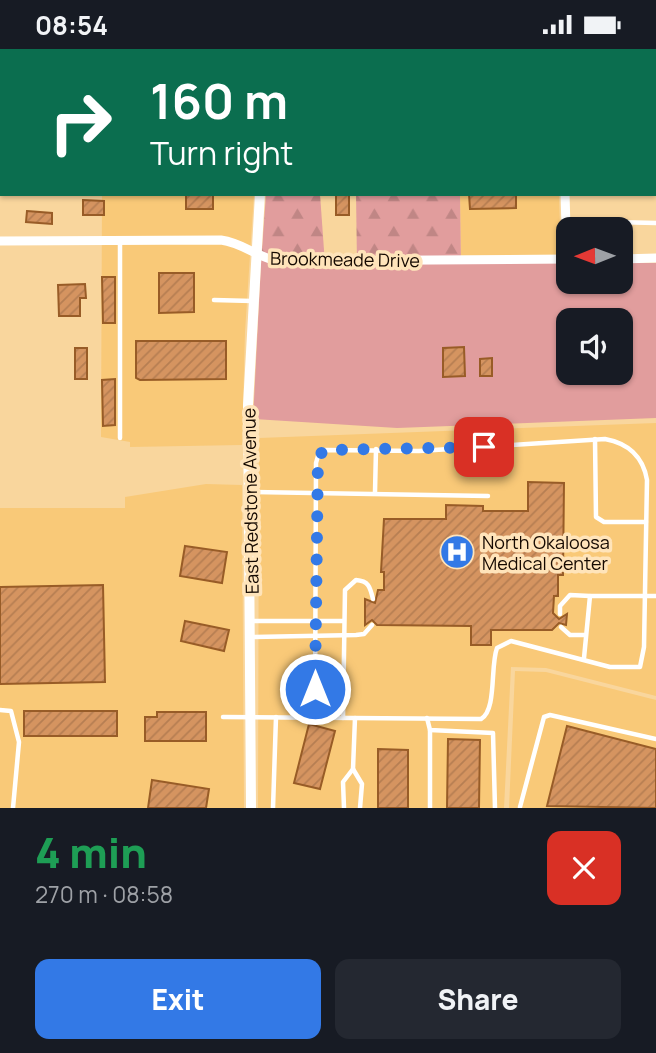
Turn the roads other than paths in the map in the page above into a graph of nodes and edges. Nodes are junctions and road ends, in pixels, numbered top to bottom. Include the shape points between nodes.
1 (260, 196) edge
2 (565, 196) edge
3 (566, 217) edge
4 (634, 222) edge
5 (656, 223) edge
6 (120, 240) junction
7 (0, 241) edge
8 (256, 256) junction
9 (656, 258) edge
10 (556, 259) edge
11 (634, 259) edge
12 (214, 300) dead end
13 (252, 301) junction
14 (120, 438) dead end
15 (594, 439) junction
16 (376, 449) junction
17 (248, 492) junction
18 (315, 492) junction
19 (375, 492) junction
20 (488, 496) dead end
21 (646, 522) junction
22 (590, 596) junction
23 (644, 596) junction
24 (656, 596) edge
25 (373, 599) dead end
26 (560, 614) dead end
27 (252, 621) junction
28 (343, 621) junction
29 (315, 622) junction
30 (372, 625) dead end
31 (561, 627) dead end
32 (315, 635) junction
33 (584, 635) junction
34 (345, 636) junction
35 (252, 637) junction
36 (584, 658) junction
37 (0, 710) edge
38 (251, 716) junction
39 (223, 717) dead end
40 (276, 717) junction
41 (315, 717) junction
42 (343, 717) junction
43 (355, 718) junction
44 (427, 718) junction
45 (430, 730) junction
46 (656, 739) edge
47 (353, 769) junction
48 (13, 808) edge
49 (251, 808) edge
50 (273, 808) edge
51 (344, 808) edge
52 (360, 808) edge
53 (430, 808) edge
54 (495, 808) edge
55 (521, 808) edge

1 - 8 street, East Redstone Avenue
2 - 3 street
4 - 5 lane
6 - 7 street, Brookmeade Drive
6 - 8 street, Brookmeade Drive via 237,242
6 - 14 lane
8 - 10 street, Brookmeade Drive via 290,261
8 - 13 street, East Redstone Avenue
9 - 11 street
12 - 13 lane
13 - 17 street, East Redstone Avenue
15 - 16 lane via 419,451
15 - 21 lane via 624,445 642,461 647,479
15 - 21 lane via 596,517 604,522
16 - 18 lane via 325,450 316,463
16 - 19 lane
17 - 18 lane
17 - 27 street, East Redstone Avenue
18 - 19 lane
18 - 29 lane
19 - 20 lane
21 - 23 lane
22 - 23 lane
22 - 26 lane via 570,595 560,606
22 - 33 lane
23 - 24 lane
23 - 36 lane via 645,646 640,667 617,668
25 - 28 lane via 370,586 356,580 345,590
27 - 29 lane
27 - 35 street, East Redstone Avenue
28 - 29 lane
28 - 34 lane
29 - 32 lane
30 - 34 lane via 364,634
31 - 33 lane via 570,635
32 - 34 lane
32 - 35 lane
32 - 41 lane
33 - 36 lane
34 - 42 lane
35 - 38 street, East Redstone Avenue
36 - 44 lane via 525,643 503,643 493,658 487,715 481,719
37 - 48 lane via 11,711 19,743
38 - 39 lane
38 - 40 lane
38 - 49 street, East Redstone Avenue
40 - 41 lane
40 - 50 lane
41 - 42 lane
42 - 43 lane
43 - 44 lane
43 - 47 lane
44 - 45 lane
45 - 53 lane
45 - 54 lane via 493,733
46 - 55 lane via 544,717
47 - 51 lane via 343,782
47 - 52 lane via 362,784

